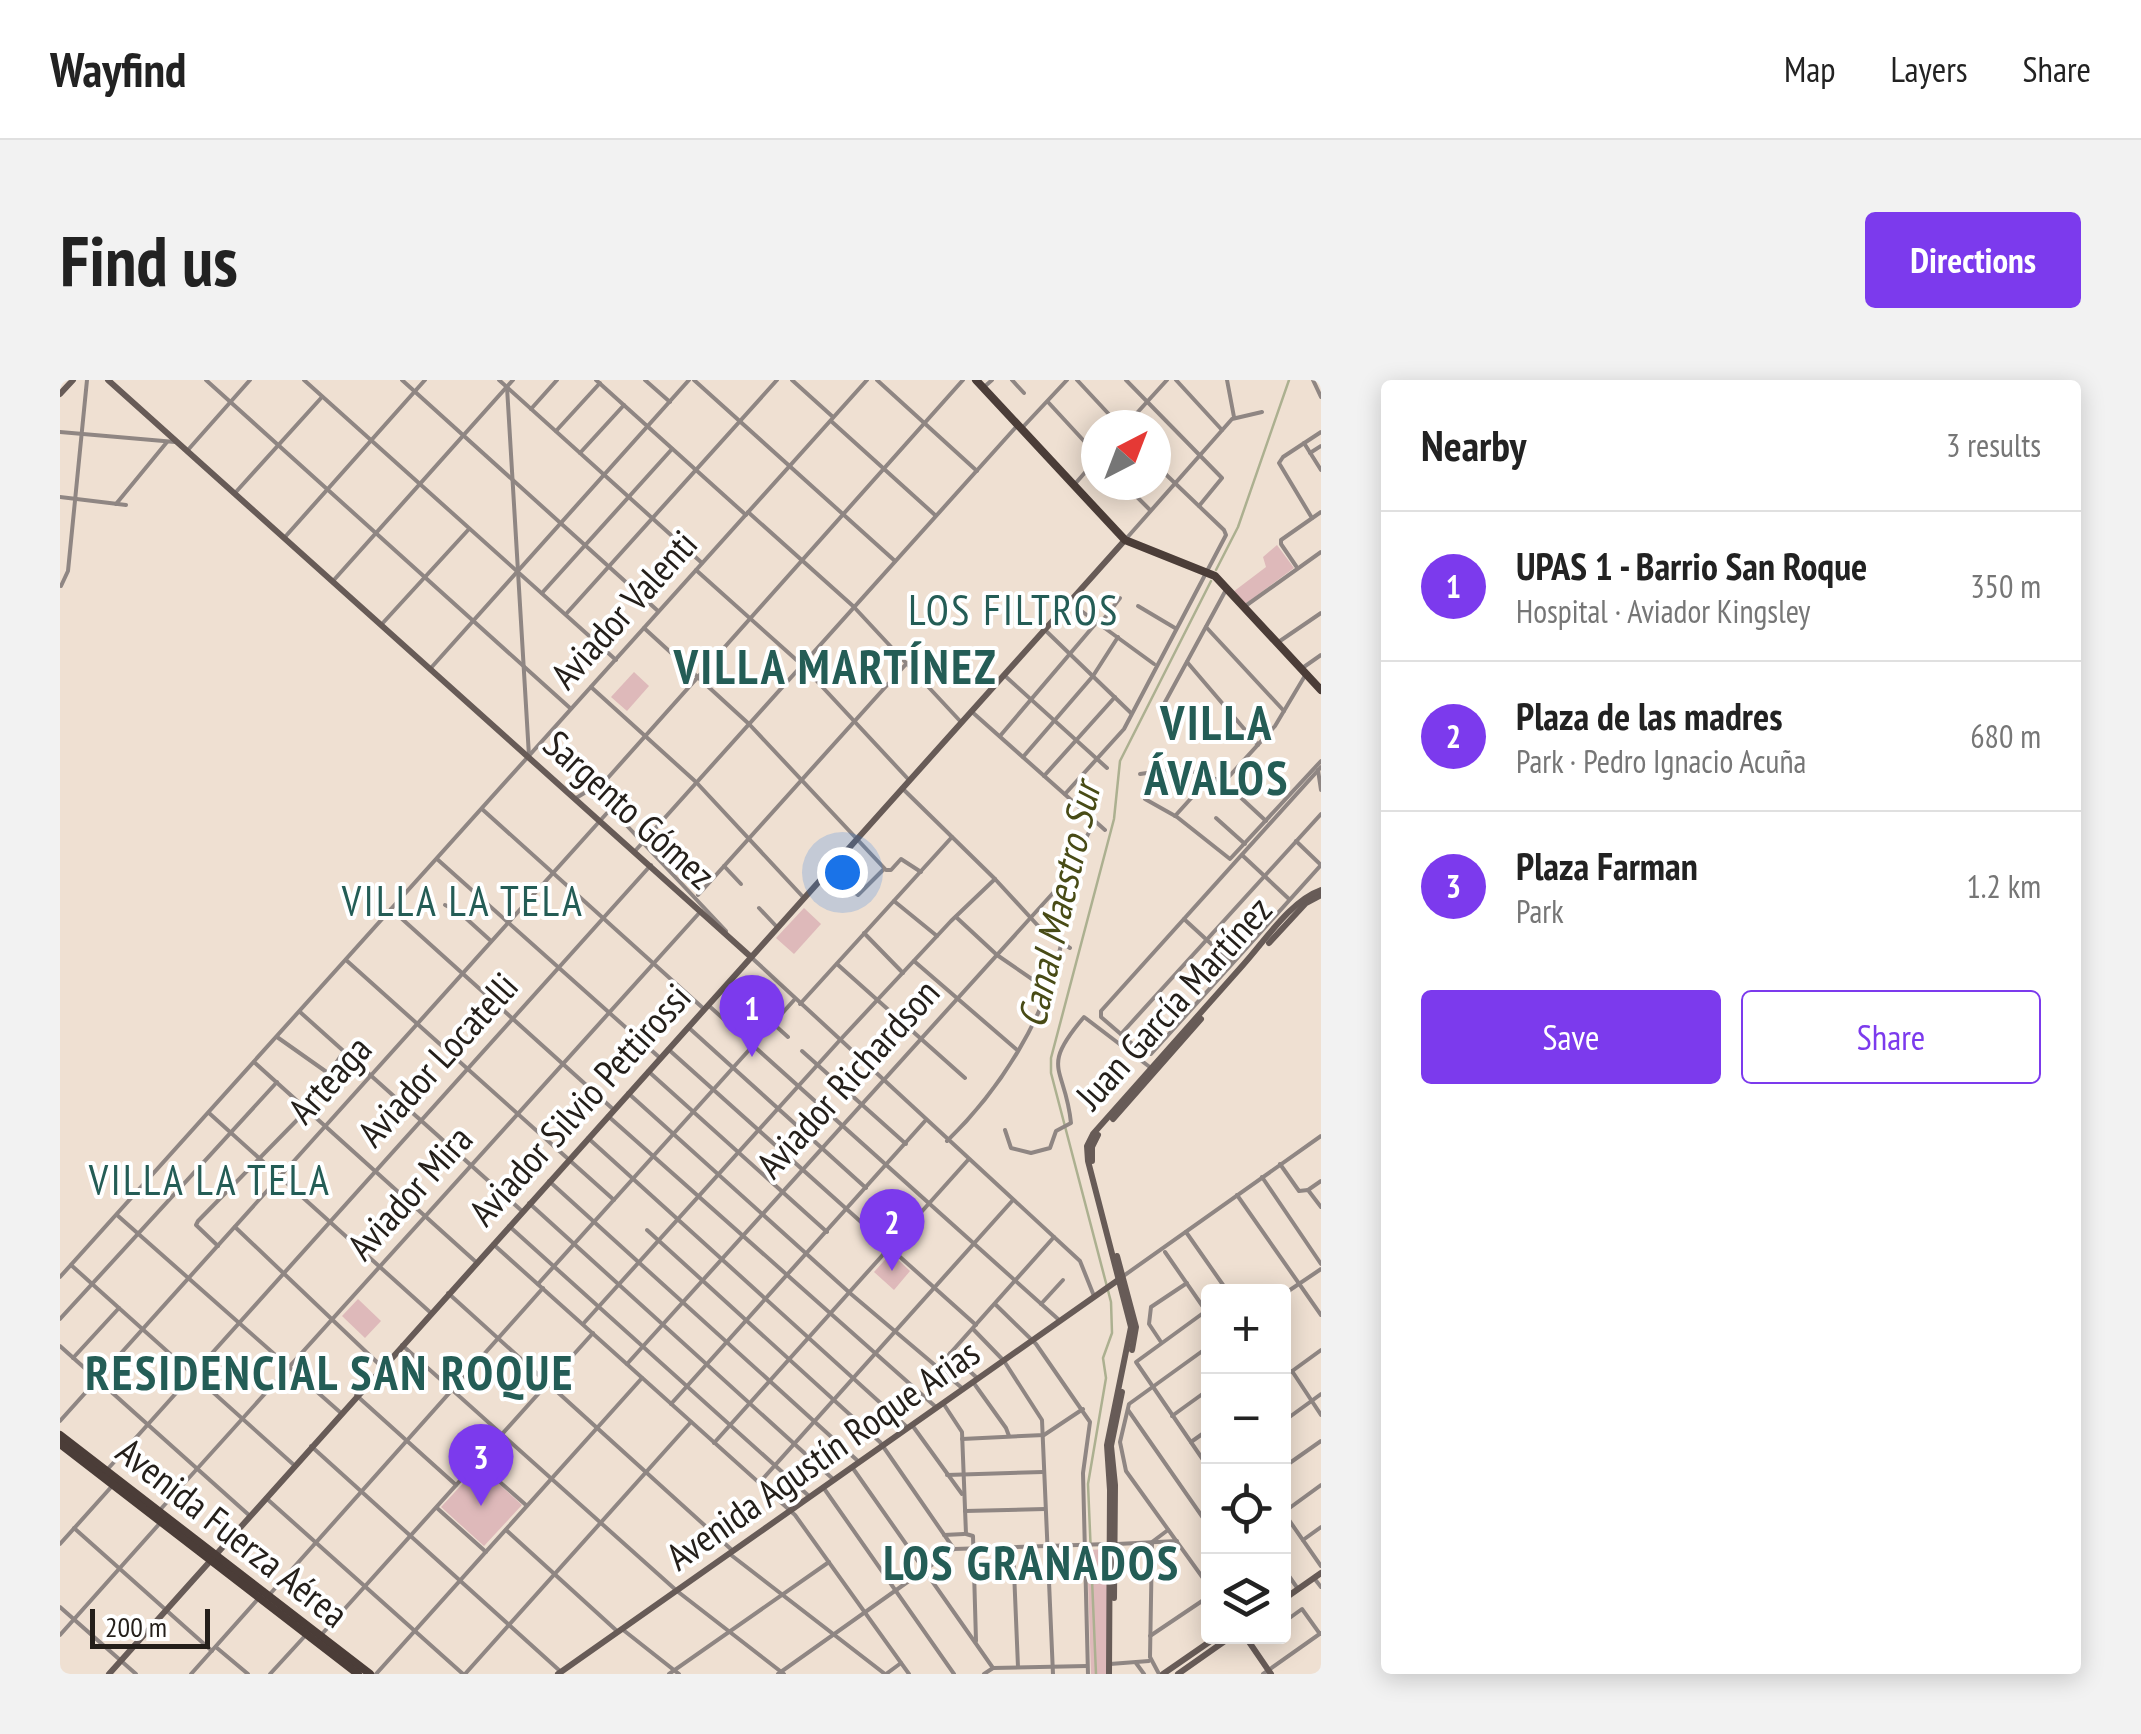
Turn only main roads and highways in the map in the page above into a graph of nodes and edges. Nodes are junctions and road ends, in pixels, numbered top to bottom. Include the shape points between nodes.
1 (73, 380) edge
2 (108, 380) edge
3 (980, 384) edge
4 (60, 394) edge
5 (1125, 540) junction
6 (1321, 690) edge
7 (1321, 893) edge
8 (751, 957) junction
9 (1117, 1281) junction
10 (60, 1434) edge
11 (60, 1445) edge
12 (1112, 1544) junction
13 (214, 1558) junction
14 (1319, 1572) edge
15 (1291, 1594) edge
16 (264, 1598) junction
17 (1206, 1644) edge
18 (1221, 1644) edge
19 (1250, 1644) edge
20 (562, 1671) edge
21 (355, 1673) edge
22 (1267, 1673) edge
23 (109, 1674) edge
24 (373, 1674) edge
25 (1111, 1674) edge
26 (1161, 1674) edge
27 (1178, 1674) edge

1 - 4 main road
2 - 8 main road, Sargento Gómez via 694,899
3 - 5 main road
5 - 6 main road via 1218,579
5 - 8 main road, Aviador Silvio Pettirossi
7 - 9 main road, Juan García Martínez via 1093,1142
7 - 9 main road, Juan García Martínez via 1298,904 1087,1146
8 - 13 main road, Aviador Silvio Pettirossi
9 - 12 main road via 1131,1327 1106,1445
9 - 12 main road via 1136,1330 1112,1441
9 - 20 main road, Avenida Agustín Roque Arias
10 - 13 main road, Avenida Fuerza Aérea
11 - 13 main road, Avenida Fuerza Aérea
12 - 25 main road
13 - 16 main road, Avenida Fuerza Aérea
13 - 23 main road, Aviador Silvio Pettirossi
14 - 15 main road
16 - 21 main road, Avenida Fuerza Aérea
16 - 24 main road, Avenida Fuerza Aérea
17 - 26 main road
18 - 27 main road
19 - 22 main road

